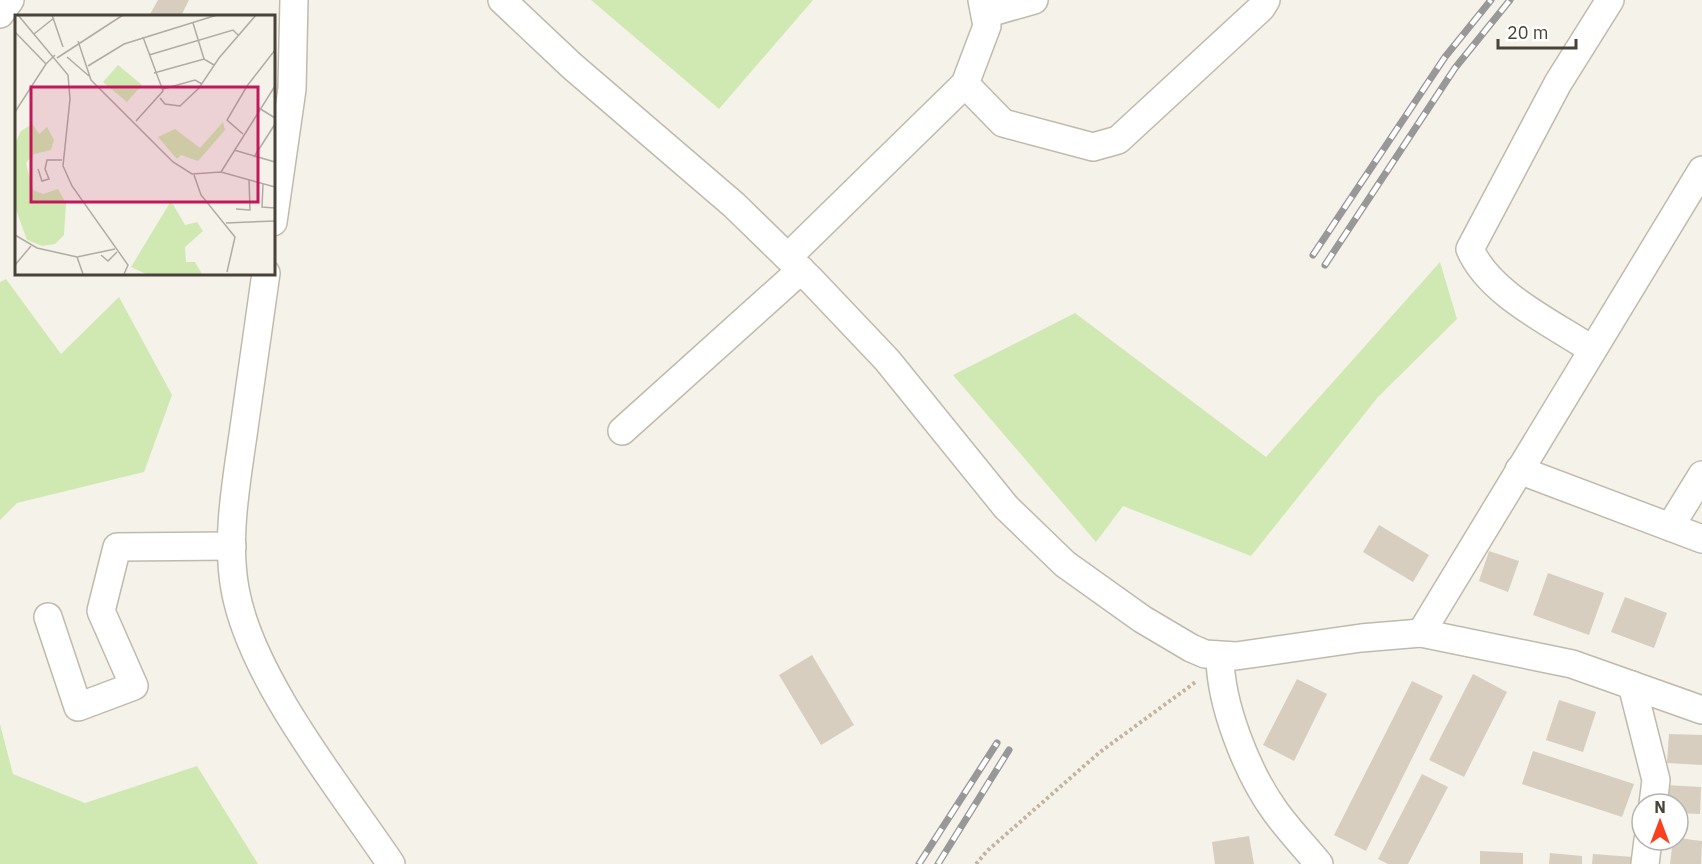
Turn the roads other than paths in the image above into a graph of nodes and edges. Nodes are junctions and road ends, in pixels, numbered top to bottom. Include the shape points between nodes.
1 (10, 0) edge
2 (294, 0) edge
3 (502, 0) edge
4 (1034, 0) edge
5 (1266, 0) edge
6 (1610, 0) edge
7 (984, 7) edge
8 (0, 14) edge
9 (965, 84) junction
10 (1702, 170) edge
11 (274, 215) edge
12 (794, 263) junction
13 (266, 274) edge
14 (1591, 349) junction
15 (622, 431) dead end
16 (1519, 470) junction
17 (1702, 476) edge
18 (1670, 527) junction
19 (1702, 539) edge
20 (232, 546) junction
21 (48, 617) dead end
22 (1420, 633) junction
23 (1220, 661) junction
24 (1632, 685) junction
25 (1702, 710) edge
26 (1654, 792) edge
27 (391, 864) edge
28 (1319, 864) edge

1 - 8 street
2 - 11 street via 292,89
3 - 12 street
4 - 7 street
5 - 9 street via 1118,140 1093,147 1003,123
6 - 14 street via 1558,83 1470,249 1476,264 1499,289
7 - 9 street via 987,26
9 - 12 street
10 - 14 street
12 - 15 street
12 - 23 street via 888,360 1006,507 1065,564 1142,619
13 - 20 street via 237,479
14 - 16 street
16 - 18 street
16 - 22 street
17 - 18 street
18 - 19 street
20 - 21 street via 117,547 101,611 134,686 78,707
20 - 27 street via 235,589 250,638 274,688
22 - 23 street via 1361,638
22 - 24 street via 1572,664
23 - 28 street via 1220,681 1254,774 1274,810
24 - 25 street
24 - 26 street via 1656,780

